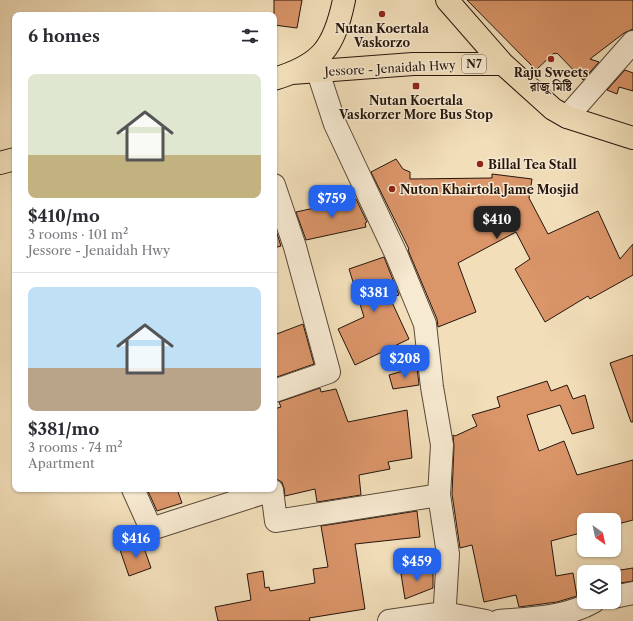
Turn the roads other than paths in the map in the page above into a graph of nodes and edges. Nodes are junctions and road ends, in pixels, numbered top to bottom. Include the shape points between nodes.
1 (344, 0) edge
2 (447, 0) edge
3 (633, 42) edge
4 (503, 64) junction
5 (318, 72) junction
6 (283, 76) edge
7 (567, 117) junction
8 (633, 138) edge
9 (12, 160) edge
10 (0, 163) edge
11 (277, 194) edge
12 (277, 390) edge
13 (134, 492) edge
14 (266, 492) edge
15 (272, 492) edge
16 (439, 495) junction
17 (633, 593) edge
18 (621, 596) edge
19 (581, 609) edge
20 (444, 617) edge
21 (390, 621) edge
22 (486, 621) edge
23 (499, 621) edge

1 - 6 highway, N7 via 337,27 325,50 304,69
2 - 4 highway, N7
3 - 7 street
4 - 5 highway, Jessore - Jenaidah Hwy / N7 via 413,64
4 - 7 highway, N7
5 - 6 highway, Jessore - Jenaidah Hwy / N7
5 - 16 street via 335,124 398,256 425,324 442,445
7 - 8 highway, N7
9 - 10 highway
11 - 12 street via 295,247 329,372
13 - 14 street via 151,529
15 - 16 street via 276,521
16 - 20 street via 448,554
17 - 18 street
19 - 23 street
20 - 21 street
20 - 22 street

